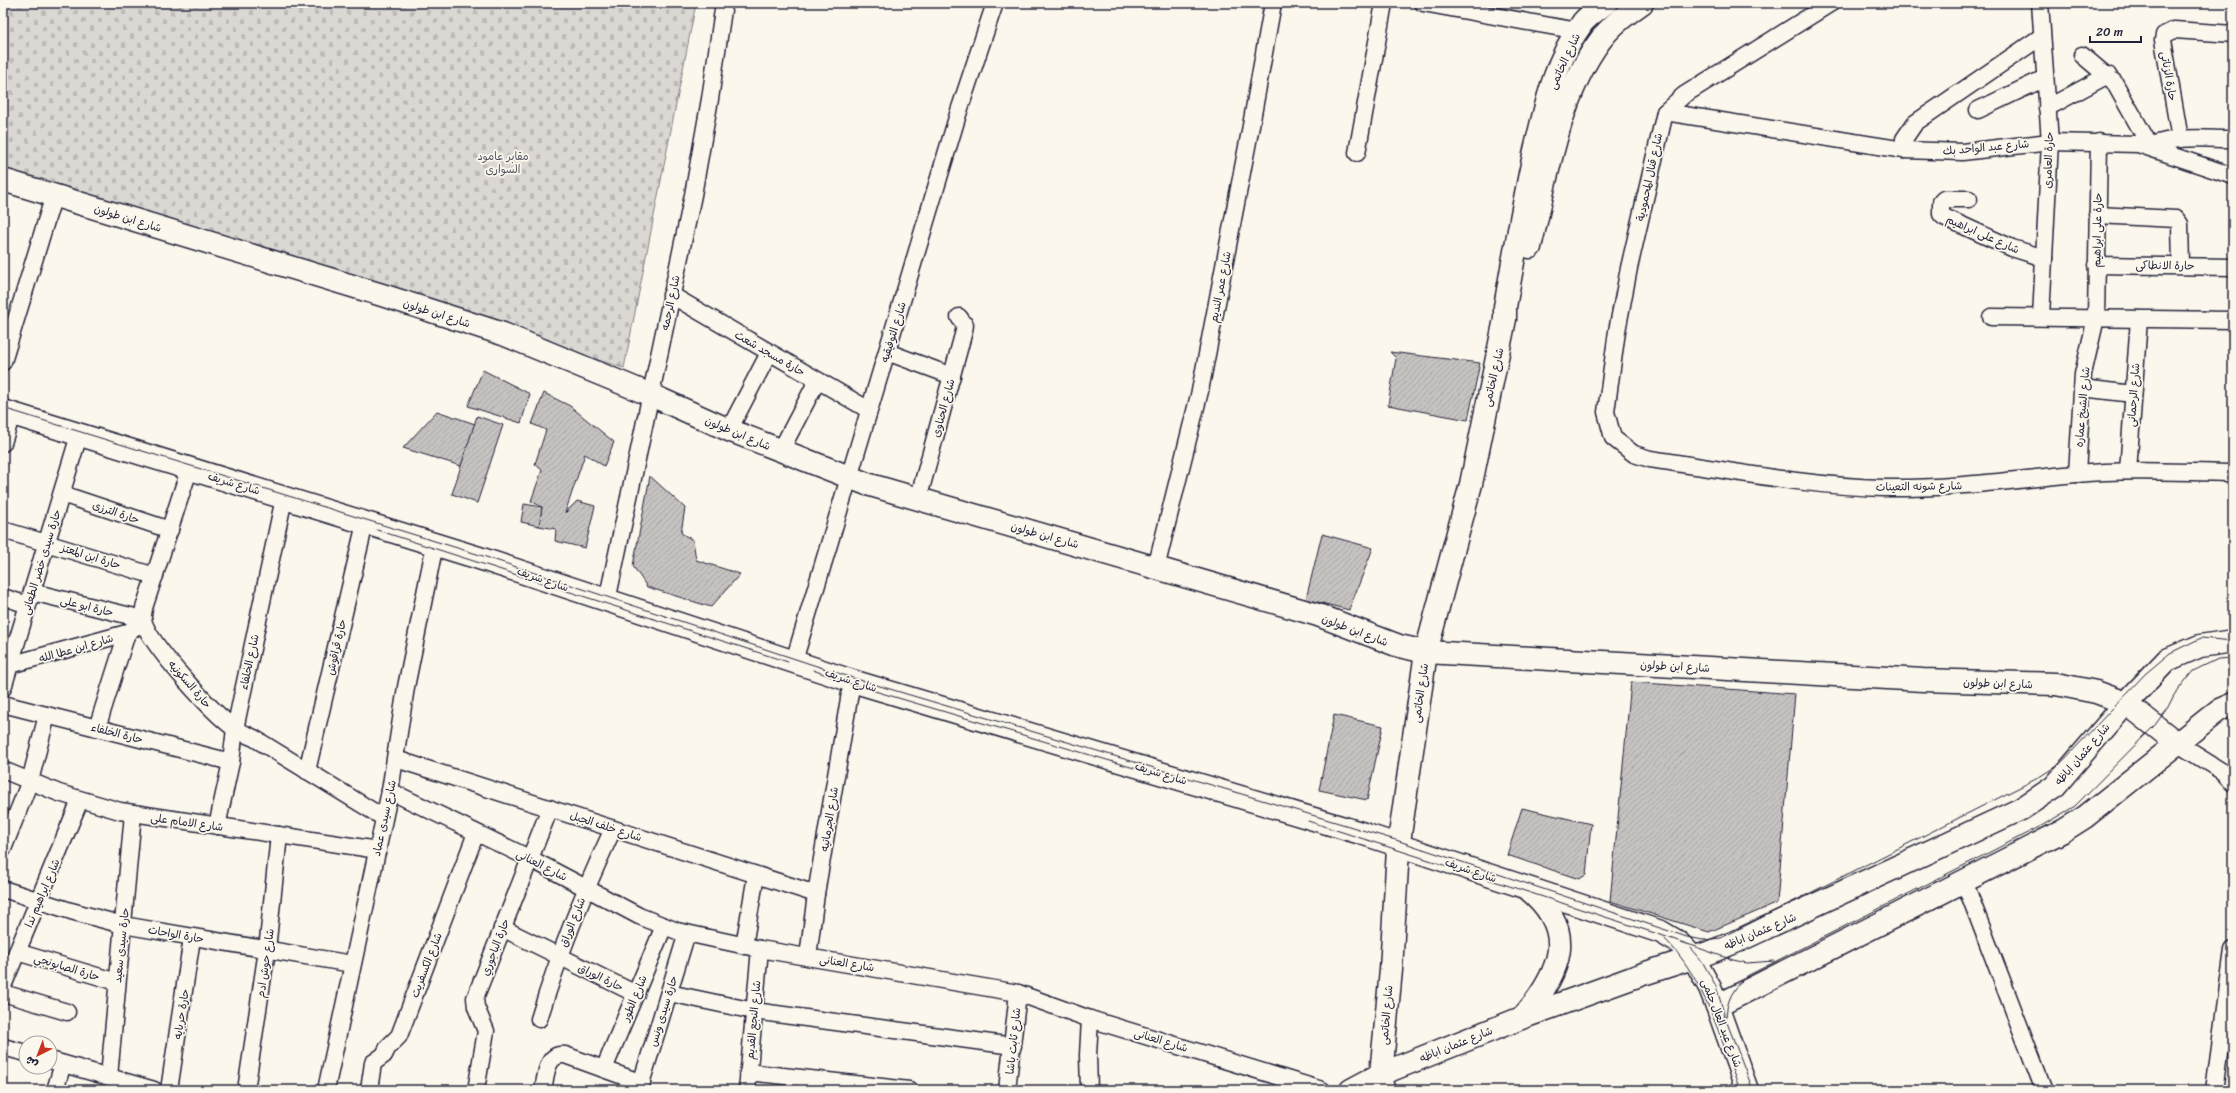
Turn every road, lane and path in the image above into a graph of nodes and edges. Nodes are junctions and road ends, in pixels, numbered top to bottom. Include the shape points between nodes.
1 (724, 3) edge
2 (995, 3) edge
3 (1273, 3) edge
4 (1384, 3) edge
5 (1423, 3) edge
6 (1642, 3) edge
7 (1831, 3) edge
8 (2040, 3) edge
9 (1594, 6) edge
10 (1578, 31) junction
11 (2233, 34) edge
12 (2042, 36) junction
13 (2082, 55) dead end
14 (2108, 75) junction
15 (2045, 78) junction
16 (2047, 108) junction
17 (1978, 110) dead end
18 (1665, 112) junction
19 (2180, 139) junction
20 (2233, 139) edge
21 (2050, 142) junction
22 (2099, 142) junction
23 (2150, 146) junction
24 (1904, 150) junction
25 (1357, 153) dead end
26 (2233, 176) edge
27 (3, 180) edge
28 (54, 195) junction
29 (1969, 199) dead end
30 (2097, 215) junction
31 (2044, 258) junction
32 (2096, 265) junction
33 (2181, 265) junction
34 (2233, 267) edge
35 (671, 295) junction
36 (1991, 316) dead end
37 (959, 317) dead end
38 (2041, 317) junction
39 (2096, 318) junction
40 (1506, 319) junction
41 (2139, 319) junction
42 (2233, 320) edge
43 (887, 352) junction
44 (769, 353) junction
45 (3, 362) edge
46 (952, 376) junction
47 (817, 381) junction
48 (2082, 388) junction
49 (2133, 394) junction
50 (651, 395) junction
51 (869, 410) junction
52 (8, 412) edge
53 (729, 430) junction
54 (79, 435) junction
55 (1614, 438) joint
56 (3, 443) edge
57 (781, 450) junction
58 (189, 470) junction
59 (2128, 471) junction
60 (2233, 473) edge
61 (2077, 474) junction
62 (848, 477) junction
63 (62, 494) junction
64 (284, 498) junction
65 (918, 500) junction
66 (365, 523) junction
67 (3, 530) edge
68 (170, 530) junction
69 (47, 543) junction
70 (435, 544) junction
71 (1156, 568) junction
72 (155, 576) junction
73 (3, 597) edge
74 (30, 598) junction
75 (607, 601) junction
76 (143, 619) junction
77 (127, 633) junction
78 (2233, 642) edge
79 (1426, 652) junction
80 (794, 661) junction
81 (7, 663) edge
82 (852, 680) junction
83 (3, 688) edge
84 (2126, 702) junction
85 (3, 704) edge
86 (2233, 704) edge
87 (48, 715) junction
88 (97, 728) junction
89 (235, 729) junction
90 (2178, 744) junction
91 (396, 759) junction
92 (231, 762) junction
93 (3, 770) edge
94 (307, 771) junction
95 (30, 781) junction
96 (2233, 783) edge
97 (390, 791) junction
98 (80, 800) junction
99 (550, 808) junction
100 (133, 814) junction
101 (384, 818) junction
102 (217, 826) junction
103 (613, 829) junction
104 (476, 833) junction
105 (279, 835) junction
106 (4, 845) edge
107 (1399, 845) junction
108 (378, 850) junction
109 (531, 859) junction
110 (756, 875) junction
111 (1964, 881) junction
112 (586, 888) junction
113 (3, 889) edge
114 (1528, 889) junction
115 (816, 894) junction
116 (39, 900) junction
117 (123, 925) junction
118 (664, 926) junction
119 (502, 928) junction
120 (687, 933) junction
121 (192, 938) junction
122 (744, 946) junction
123 (760, 949) junction
124 (267, 950) junction
125 (2233, 950) edge
126 (17, 952) junction
127 (559, 956) junction
128 (808, 957) junction
129 (1693, 957) junction
130 (352, 964) junction
131 (117, 982) junction
132 (3, 986) edge
133 (3, 993) edge
134 (669, 993) junction
135 (1018, 993) junction
136 (636, 994) junction
137 (1717, 1006) junction
138 (754, 1011) junction
139 (67, 1012) dead end
140 (1524, 1017) junction
141 (539, 1019) dead end
142 (1090, 1019) junction
143 (1013, 1046) junction
144 (3, 1047) edge
145 (18, 1051) edge
146 (58, 1062) edge
147 (604, 1069) junction
148 (748, 1072) junction
149 (57, 1075) edge
150 (109, 1077) junction
151 (1384, 1082) edge
152 (641, 1086) edge
153 (148, 1089) edge
154 (56, 1090) edge
155 (169, 1090) edge
156 (246, 1090) edge
157 (326, 1090) edge
158 (369, 1090) edge
159 (476, 1090) edge
160 (543, 1090) edge
161 (747, 1090) edge
162 (909, 1090) edge
163 (1007, 1090) edge
164 (1089, 1090) edge
165 (1322, 1090) edge
166 (1351, 1090) edge
167 (1748, 1090) edge
168 (2044, 1090) edge
169 (2214, 1090) edge

1 - 35 street, شارع الرحمه via 700,157
2 - 43 street, شارع التوفيقيه via 959,111
3 - 71 street, شارع عمر النديم via 1201,385
4 - 25 street
5 - 10 street
6 - 40 main road, شارع الخاتمى via 1607,32 1574,83 1563,115 1515,304
7 - 18 street via 1684,95
8 - 12 street, حارة العامرى
9 - 10 main road, شارع الخاتمى
10 - 40 main road, شارع الخاتمى via 1558,69 1546,103 1505,306
11 - 19 street, حارة الزناتى via 2174,30 2164,35
12 - 15 street, حارة العامرى
12 - 24 street via 1915,123 1904,139
13 - 14 street
14 - 16 street
14 - 23 street
15 - 16 street, حارة العامرى
15 - 17 street
16 - 21 street, حارة العامرى
18 - 24 street, شارع عبد الواحد بك
18 - 55 street, شارع قنال المحمودية via 1630,261 1617,331 1606,412
19 - 20 street
19 - 23 street
21 - 22 street, شارع عبد الواحد بك
21 - 24 street, شارع عبد الواحد بك via 1962,152
21 - 31 street, حارة العامرى
22 - 23 street, شارع عبد الواحد بك
22 - 30 street, حارة على ابراهيم
23 - 26 street, شارع عبد الواحد بك
27 - 28 main road, شارع ابن طولون
28 - 45 street
28 - 50 main road, شارع ابن طولون via 503,334
29 - 31 street, شارع على ابراهيم via 1944,199 1941,202 1941,214 1944,218 2012,248
30 - 32 street, حارة على ابراهيم
30 - 33 street via 2176,219 2180,224
31 - 38 street, حارة العامرى
32 - 33 street, حارة الانطاكى
32 - 39 street, حارة على ابراهيم
33 - 34 street, حارة الانطاكى
35 - 44 street, حارة مسجد شعث
35 - 50 street, شارع الرحمه
36 - 38 street
37 - 46 street, شارع الحناوى via 963,321 964,331
38 - 39 street
39 - 41 street
39 - 48 street, شارع الشيخ عماره
40 - 79 main road, شارع الخاتمى via 1471,484
41 - 42 street
41 - 49 street, شارع الرحمانى
43 - 46 street
43 - 51 street, شارع التوفيقيه
44 - 47 street, حارة مسجد شعث
44 - 53 street
46 - 65 street, شارع الحناوى
47 - 51 street, حارة مسجد شعث
47 - 57 street
48 - 49 street
48 - 61 street, شارع الشيخ عماره
49 - 59 street, شارع الرحمانى
50 - 53 main road, شارع ابن طولون
50 - 75 street, شارع الرحمه
51 - 62 street, شارع التوفيقيه
52 - 54 main road, شارع شريف
52 - 56 street
53 - 57 main road, شارع ابن طولون
54 - 58 main road, شارع شريف
54 - 63 street, حارة سيدى خضر الطعانى
55 - 61 street, شارع شونه التعينات via 1634,454 1650,458 1847,486 1929,488
57 - 62 main road, شارع ابن طولون
58 - 64 main road, شارع شريف
58 - 68 street
59 - 60 street, شارع شونه التعينات
59 - 61 street, شارع شونه التعينات
62 - 65 main road, شارع ابن طولون
62 - 80 street, شارع التوفيقيه
63 - 68 street, حارة الترزى
63 - 69 street, حارة سيدى خضر الطعانى
64 - 66 main road, شارع شريف
64 - 89 street, شارع الخلفاء
65 - 71 main road, شارع ابن طولون
66 - 70 main road, شارع شريف
66 - 94 street, حارة قراقوش
67 - 69 street, حارة ابن المعتز
68 - 72 street
69 - 72 street, حارة ابن المعتز
69 - 74 street, حارة سيدى خضر الطعانى
70 - 75 main road, شارع شريف
70 - 91 street, شارع سيدى عماد via 406,687
71 - 79 main road, شارع ابن طولون via 1318,615 1399,646
72 - 76 street
73 - 74 street, حارة ابو على
74 - 76 street, حارة ابو على
74 - 81 street, حارة سيدى خضر الطعانى
75 - 80 main road, شارع شريف
76 - 77 street, شارع ابن عطا الله
76 - 89 street, حارة السكونيه via 161,651 207,704
77 - 81 street, شارع ابن عطا الله via 40,658
77 - 88 street
78 - 84 main road, شارع عثمان اباظه via 2200,646 2167,660
79 - 84 main road, شارع ابن طولون via 1923,680 2056,684 2096,692
79 - 107 main road, شارع الخاتمى
80 - 82 main road, شارع شريف
81 - 83 street, حارة سيدى خضر الطعانى
82 - 107 main road, شارع شريف
82 - 115 street, شارع الجرمانيه
84 - 90 main road
84 - 129 main road, شارع عثمان اباظه via 2068,773 2054,787 2027,806 1800,913
85 - 87 street, حارة الخلفاء
86 - 90 main road via 2220,710
87 - 88 street, حارة الخلفاء
87 - 95 street
88 - 92 street, حارة الخلفاء
89 - 92 street, شارع الخلفاء
89 - 94 street, حارة السكونيه
90 - 96 street via 2223,772
90 - 111 main road via 2085,817 2063,831
91 - 97 street, شارع سيدى عماد
91 - 99 street, شارع خلف الجبل
92 - 102 street, شارع الخلفاء
93 - 95 street, شارع الامام على
94 - 101 street, حارة السكونيه
95 - 98 street, شارع الامام على
95 - 106 street
97 - 101 street, شارع سيدى عماد
97 - 104 street, شارع العنانى
98 - 100 street, شارع الامام على
98 - 116 street, شارع ابراهيم ندا
99 - 103 street, شارع خلف الجبل
99 - 109 street, حارة الباجوري
100 - 102 street, شارع الامام على
100 - 117 street, حارة سيدى سعيد
101 - 108 street, شارع سيدى عماد
102 - 105 street, شارع الامام على
103 - 110 street, شارع خلف الجبل
103 - 112 street, شارع الوراق
104 - 109 street, شارع العنانى
104 - 158 street, شارع الكسفريت via 399,1036 384,1055 373,1063
105 - 108 street, شارع الامام على
105 - 124 street, شارع حوش ادم
107 - 114 main road, شارع شريف
107 - 151 main road, شارع الخاتمى
108 - 130 street, شارع سيدى عماد
109 - 112 street, شارع العنانى
109 - 119 street, حارة الباجوري
110 - 115 street, شارع خلف الجبل
110 - 122 street
111 - 137 main road
111 - 168 street
112 - 118 street, شارع العنانى
112 - 127 street, شارع الوراق
113 - 116 street, حارة الواحات
114 - 129 main road, شارع شريف via 1661,932 1678,942
114 - 140 main road via 1548,908 1557,924 1560,943 1558,963 1551,980
115 - 128 street, شارع الجرمانيه
116 - 117 street, حارة الواحات
116 - 126 street, شارع ابراهيم ندا
117 - 121 street, حارة الواحات
117 - 131 street, حارة سيدى سعيد
118 - 120 street, شارع العنانى
118 - 136 street, شارع الطور
119 - 127 street, حارة الوراق
119 - 159 street, حارة الباجوري via 475,998 486,1031
120 - 122 street, شارع العنانى
120 - 134 street, حارة سيدى ونس
121 - 124 street, حارة الواحات
121 - 155 street, حارة حربايه
122 - 123 street, شارع العنانى
123 - 128 street, شارع العنانى
123 - 138 street, شارع النجع القديم
124 - 130 street, حارة الواحات
124 - 156 street, شارع حوش ادم
125 - 169 street
126 - 131 street, حارة الصابونجي
126 - 132 street, شارع ابراهيم ندا
127 - 136 street, حارة الوراق
127 - 141 street, شارع الوراق
128 - 135 street, شارع العنانى
129 - 137 main road, شارع عبد العال حلمى
129 - 140 main road, شارع عثمان اباظه
130 - 157 street, شارع سيدى عماد
131 - 150 street, حارة سيدى سعيد
133 - 139 street
134 - 138 street
134 - 152 street, حارة سيدى ونس
135 - 142 street, شارع العنانى
135 - 143 street, شارع ثابت باشا
136 - 147 street, شارع الطور
137 - 167 main road, شارع عبد العال حلمى
138 - 143 street
138 - 148 street, شارع النجع القديم
140 - 151 main road, شارع عثمان اباظه
142 - 164 street
142 - 165 street, شارع العنانى
143 - 163 street, شارع ثابت باشا
144 - 145 street
146 - 150 street
147 - 152 street
147 - 160 street via 558,1054 549,1062
148 - 161 street, شارع النجع القديم
148 - 162 street
149 - 154 street
150 - 153 street
151 - 166 main road, شارع عثمان اباظه

